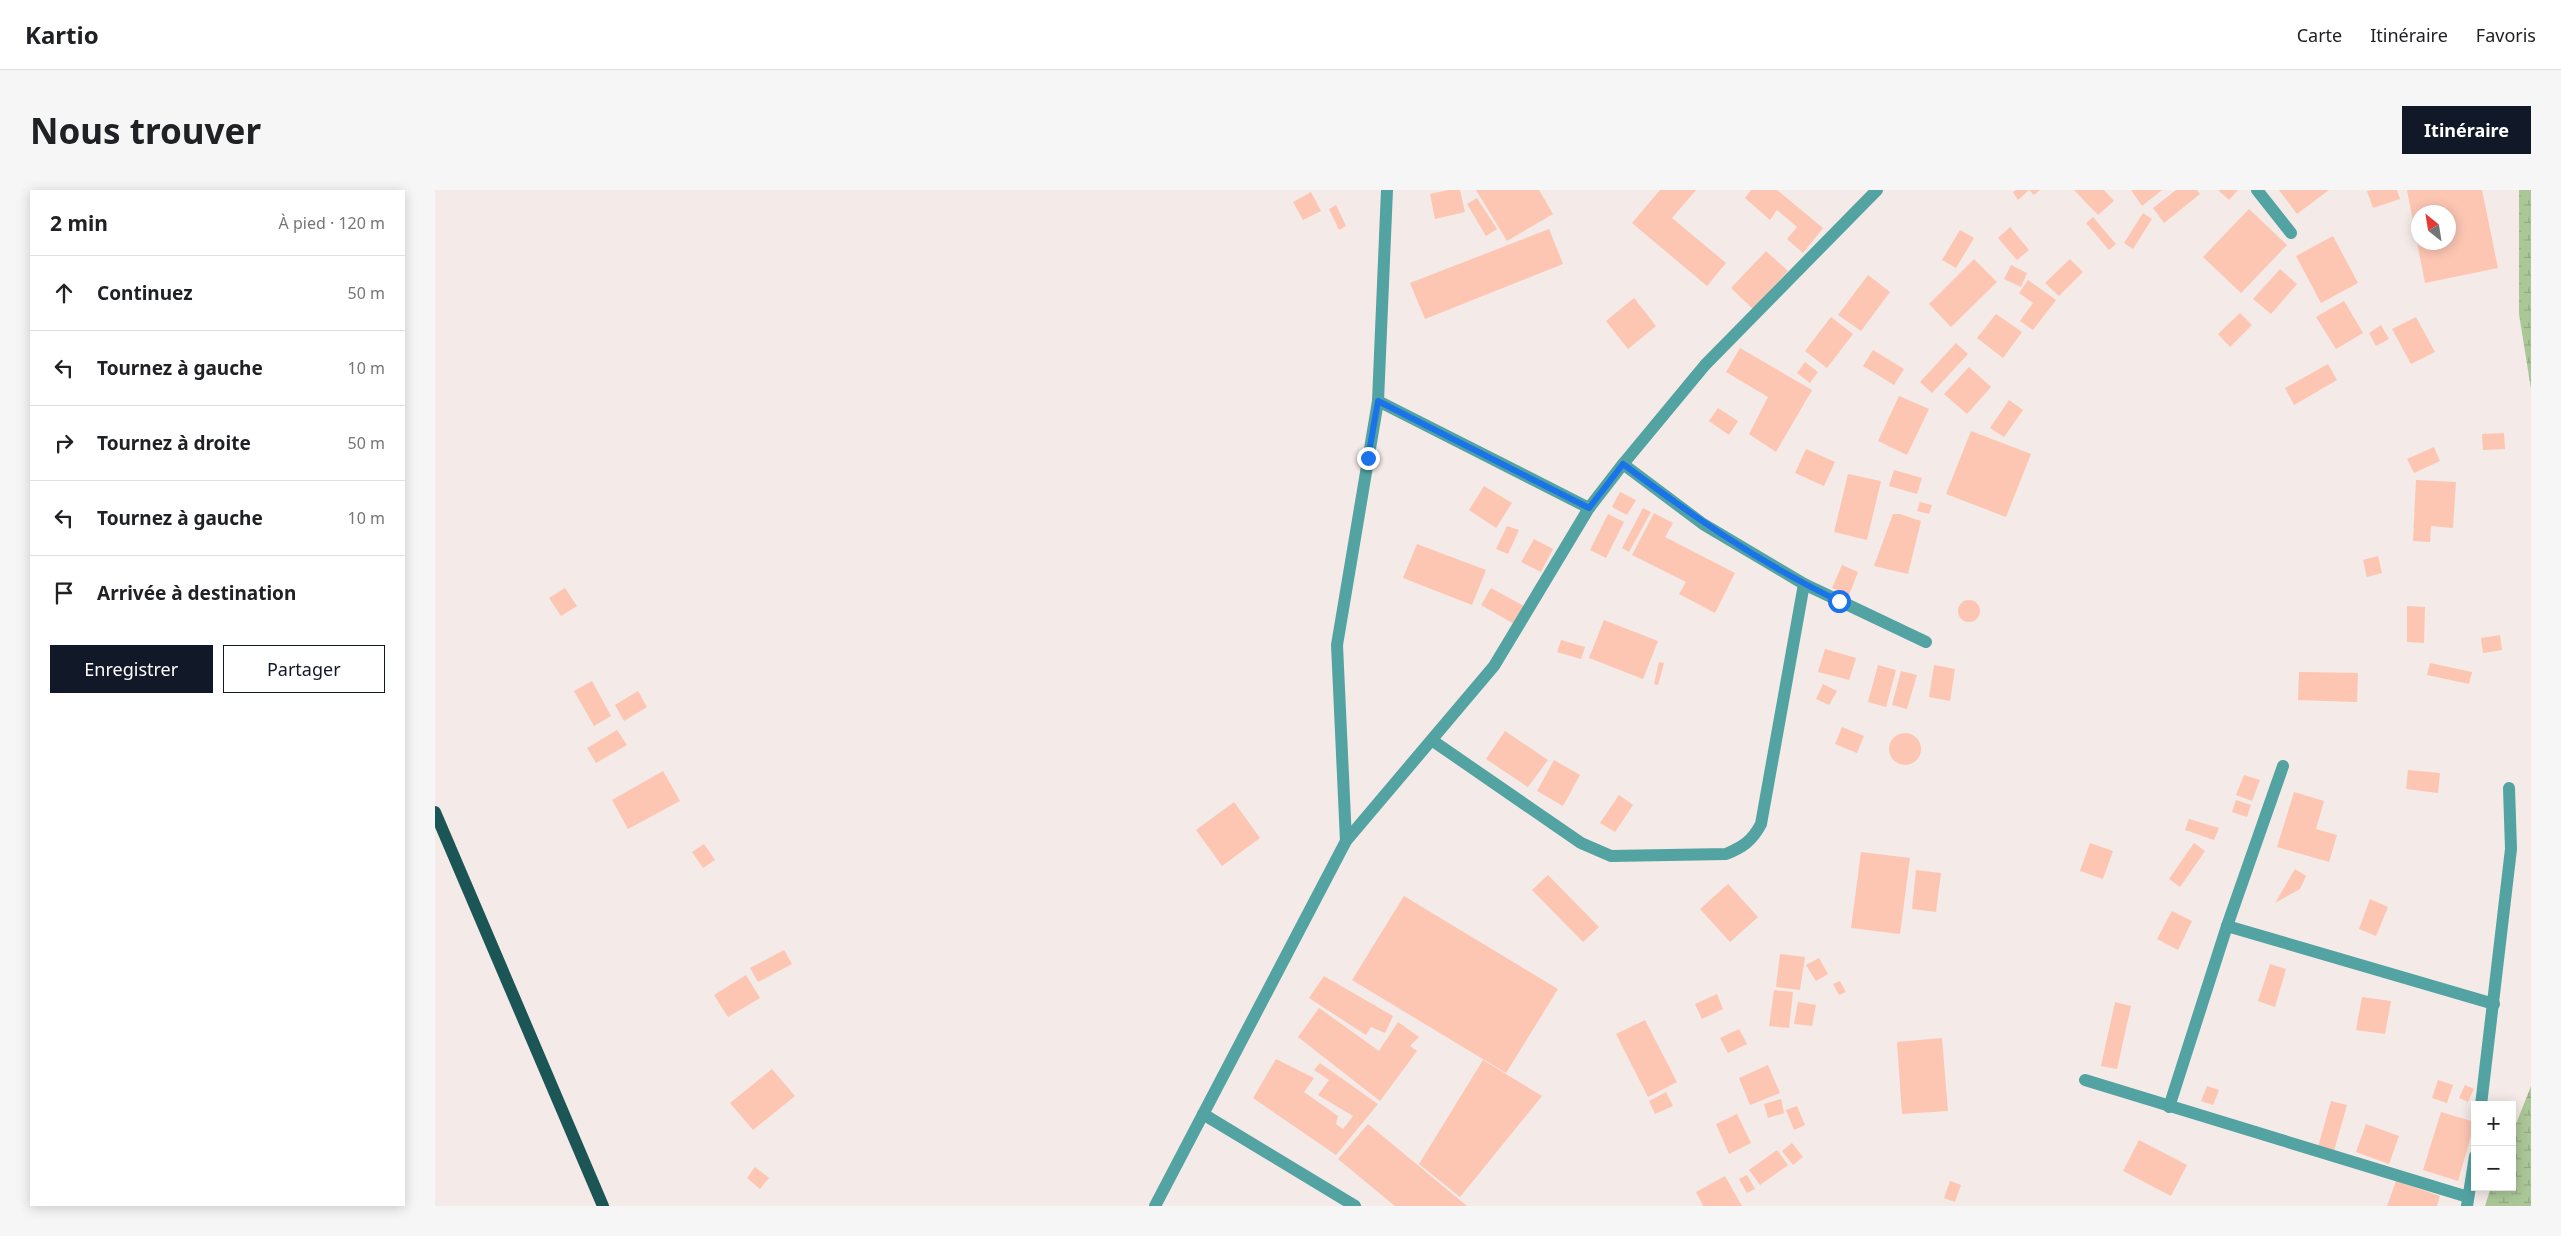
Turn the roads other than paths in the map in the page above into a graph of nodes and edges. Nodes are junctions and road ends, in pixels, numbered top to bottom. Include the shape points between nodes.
1 (1387, 190) edge
2 (1877, 190) edge
3 (2257, 190) edge
4 (2291, 233) dead end
5 (1378, 401) junction
6 (1623, 464) junction
7 (1589, 508) junction
8 (1804, 584) junction
9 (1927, 642) dead end
10 (1433, 741) junction
11 (2283, 766) dead end
12 (2509, 788) dead end
13 (435, 812) edge
14 (1346, 841) junction
15 (2227, 926) junction
16 (2495, 1004) junction
17 (2085, 1080) dead end
18 (2482, 1101) edge
19 (2169, 1106) junction
20 (1203, 1114) junction
21 (2471, 1178) edge
22 (2467, 1201) edge
23 (603, 1206) edge
24 (1155, 1206) edge
25 (1355, 1206) edge

1 - 5 street
2 - 6 street via 1705,365
3 - 4 street
5 - 7 street
5 - 14 street via 1337,644
6 - 7 street
6 - 8 street via 1703,524
7 - 10 street via 1495,666
8 - 9 street
8 - 10 street via 1761,824 1753,839 1741,848 1726,854 1611,856 1581,843
10 - 14 street
11 - 15 street
12 - 16 street via 2511,849
13 - 23 main road
14 - 20 street
15 - 16 street
15 - 19 street
16 - 18 street
17 - 19 street
19 - 22 street
20 - 24 street
20 - 25 street
21 - 22 street

